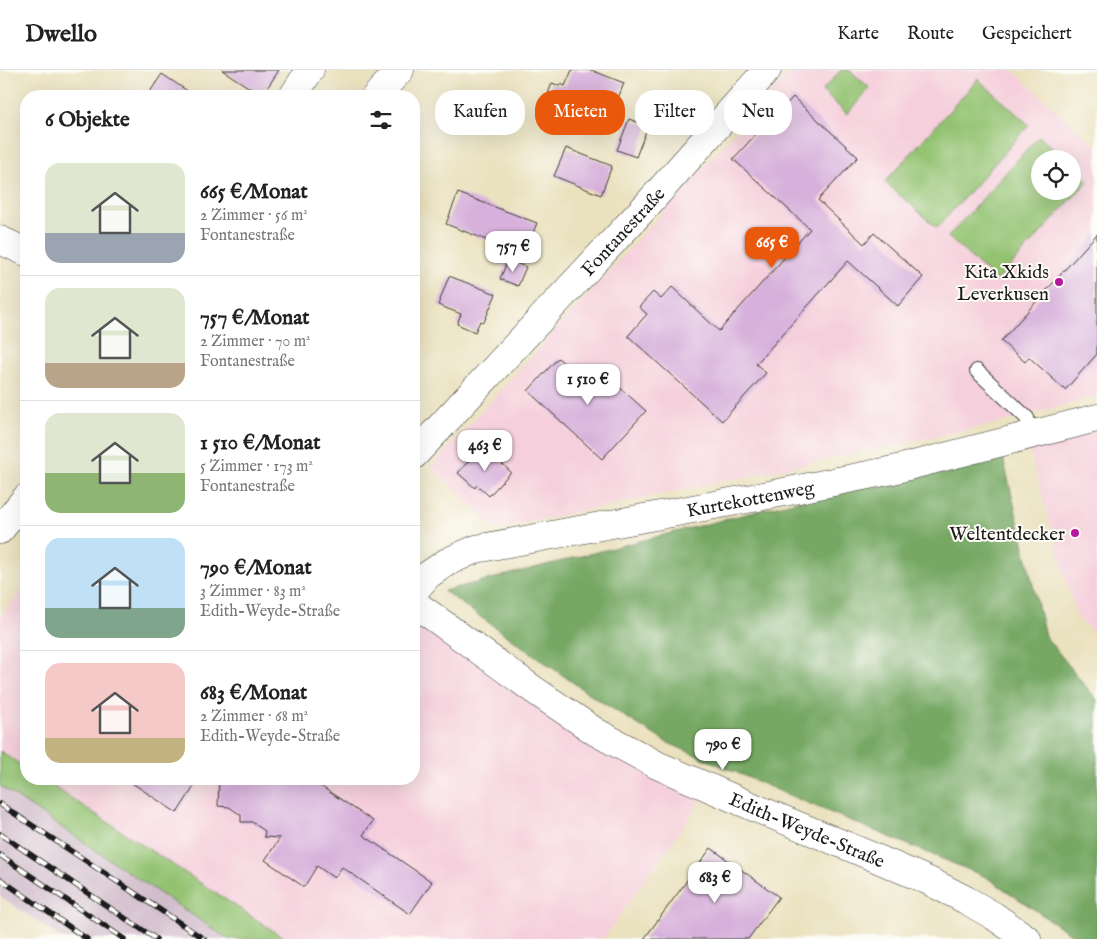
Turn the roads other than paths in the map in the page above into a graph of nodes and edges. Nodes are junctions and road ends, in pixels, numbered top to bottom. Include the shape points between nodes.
1 (310, 70) edge
2 (400, 70) edge
3 (767, 70) edge
4 (297, 90) edge
5 (382, 90) edge
6 (0, 240) edge
7 (20, 249) edge
8 (977, 371) dead end
9 (1097, 418) edge
10 (1032, 435) junction
11 (420, 449) edge
12 (20, 505) edge
13 (0, 530) edge
14 (420, 584) edge
15 (420, 607) edge
16 (1027, 939) edge

1 - 4 street
2 - 5 street
3 - 11 street, Fontanestraße via 647,205
6 - 7 street
8 - 10 lane via 1027,418
9 - 10 street, Kurtekottenweg
10 - 14 street, Kurtekottenweg via 893,470 476,550 447,562
12 - 13 street
15 - 16 street, Edith-Weyde-Straße via 534,690 657,765 929,882 994,916

